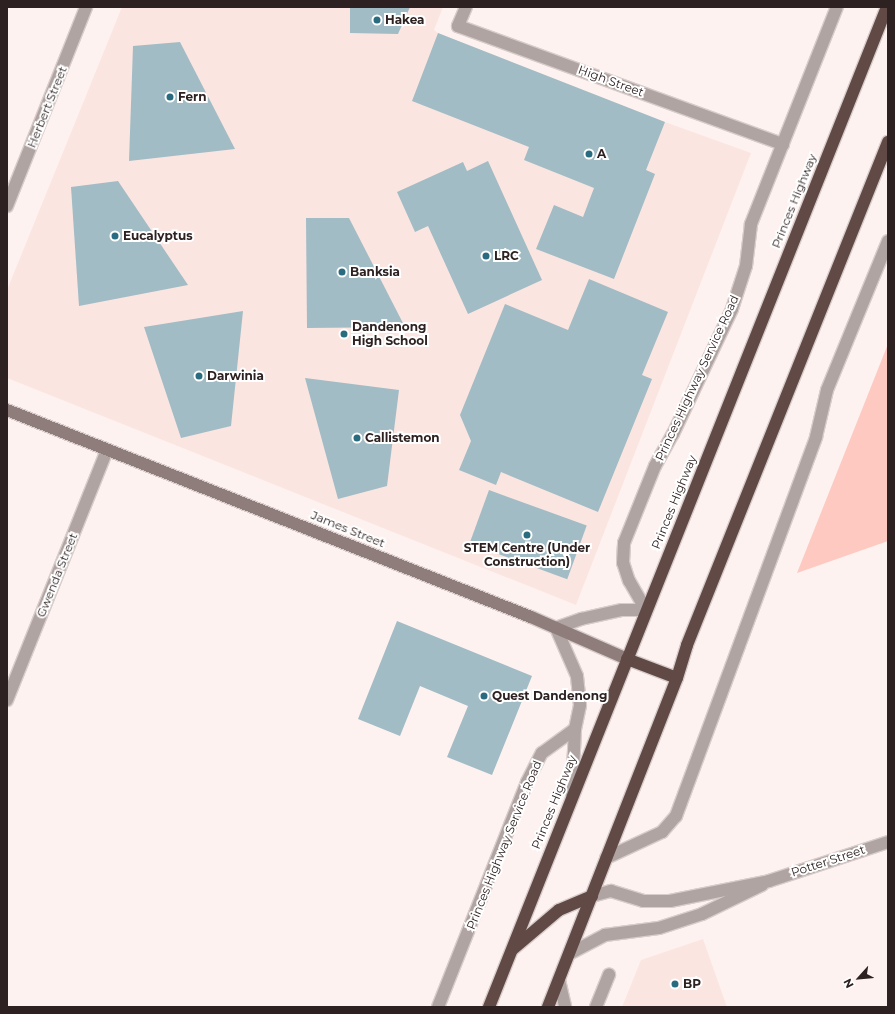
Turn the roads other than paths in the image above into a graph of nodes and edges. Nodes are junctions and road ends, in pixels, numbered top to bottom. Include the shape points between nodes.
1 (86, 7) edge
2 (466, 7) edge
3 (837, 7) edge
4 (887, 7) edge
5 (888, 142) edge
6 (783, 144) junction
7 (7, 206) edge
8 (888, 241) edge
9 (7, 410) edge
10 (107, 450) junction
11 (646, 610) junction
12 (556, 628) junction
13 (627, 659) junction
14 (677, 678) junction
15 (7, 700) edge
16 (575, 729) junction
17 (572, 794) junction
18 (888, 842) edge
19 (606, 858) junction
20 (768, 881) junction
21 (713, 891) junction
22 (592, 896) junction
23 (718, 908) junction
24 (512, 950) junction
25 (569, 954) junction
26 (609, 975) dead end
27 (559, 980) junction
28 (438, 1007) edge
29 (489, 1007) edge
30 (548, 1007) edge
31 (565, 1007) edge
32 (596, 1007) edge

1 - 7 street, Herbert Street
2 - 6 street, High Street via 458,26
3 - 6 street, Princes Highway Service Road
4 - 11 highway, Princes Highway
5 - 14 highway via 687,645
6 - 11 street, Princes Highway Service Road via 751,224 746,266 732,309 674,434 655,466 624,544 623,563 629,581
8 - 19 street via 827,390 816,437 676,816 662,832
9 - 10 street, James Street
10 - 12 street, James Street
10 - 15 street, Gwenda Street
11 - 12 street via 622,610 581,619
11 - 13 highway, Princes Highway
12 - 13 street, James Street
12 - 16 street via 577,676 580,705
13 - 14 highway, James Street
13 - 17 highway, Princes Highway
14 - 19 highway
16 - 17 street
16 - 28 street, Princes Highway Service Road via 542,753 530,776
17 - 24 highway, Princes Highway
18 - 20 street, Potter Street
19 - 22 highway
20 - 21 street, Potter Street
20 - 23 street, Potter Street
21 - 22 street, Potter Street via 655,903 611,891
21 - 23 street
22 - 24 highway via 559,910
22 - 25 highway
23 - 25 street, Potter Street via 659,928 605,935
24 - 29 highway, Princes Highway
25 - 27 highway
26 - 32 street
27 - 30 highway
27 - 31 street

